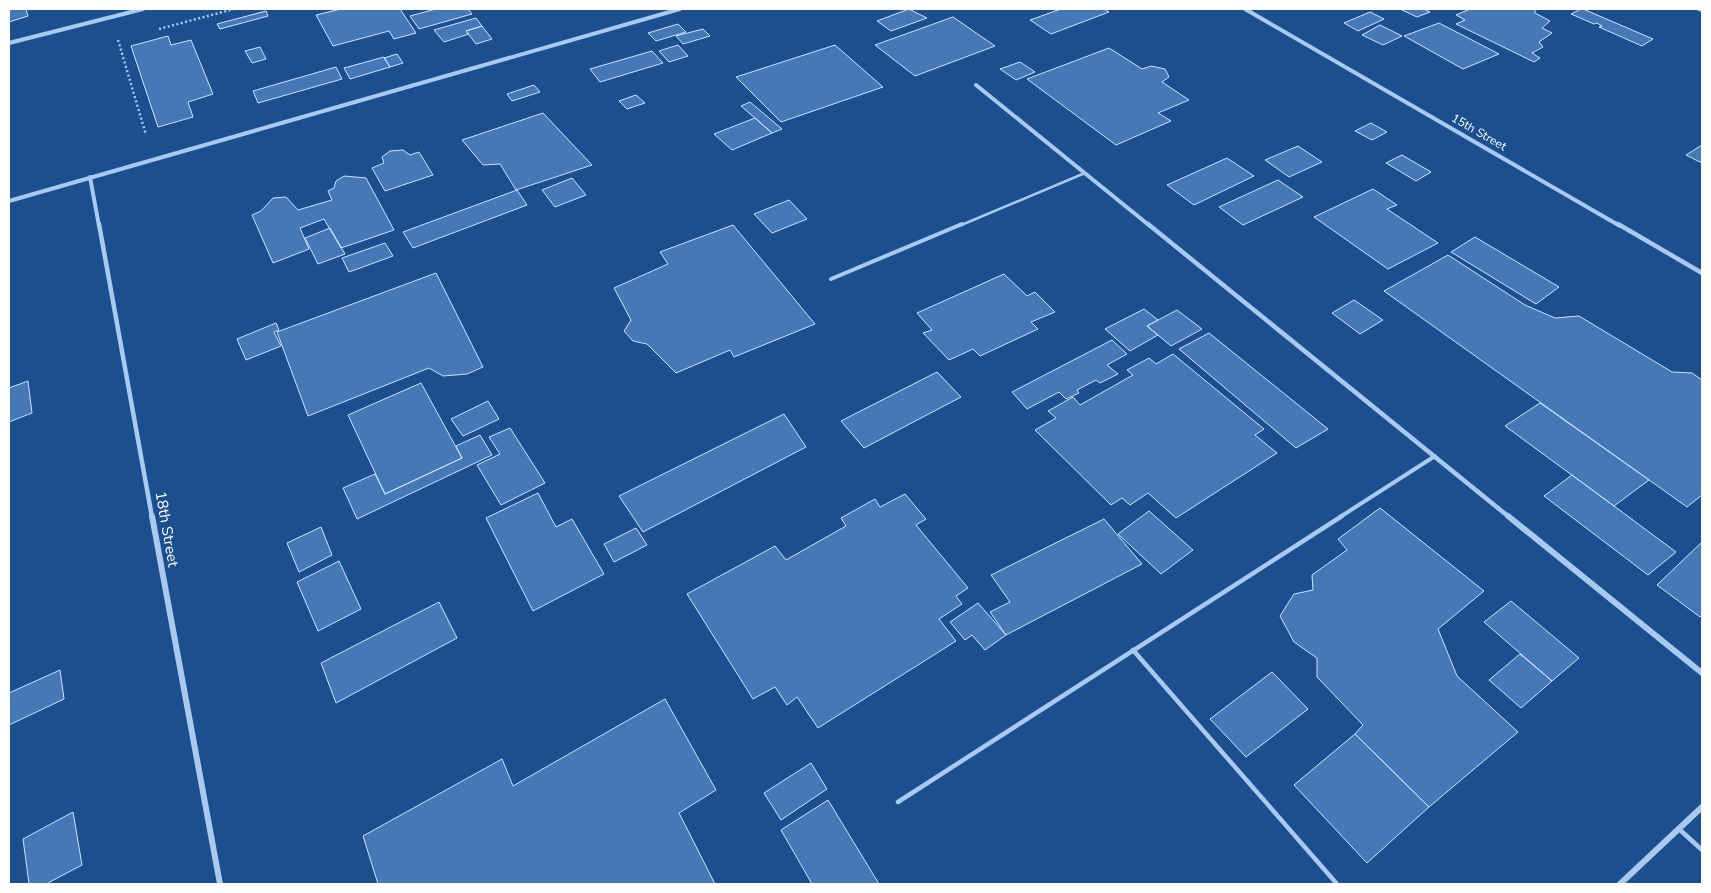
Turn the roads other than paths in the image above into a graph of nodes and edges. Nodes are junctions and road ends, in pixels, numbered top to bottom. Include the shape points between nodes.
1 (143, 9) edge
2 (680, 9) edge
3 (1245, 9) edge
4 (9, 43) edge
5 (976, 84) dead end
6 (1085, 173) junction
7 (90, 177) junction
8 (9, 201) edge
9 (1702, 273) edge
10 (831, 279) dead end
11 (1434, 456) junction
12 (1133, 650) junction
13 (1702, 673) edge
14 (898, 802) dead end
15 (1702, 807) edge
16 (1678, 829) junction
17 (1702, 850) edge
18 (220, 884) edge
19 (1337, 884) edge
20 (1620, 884) edge

1 - 4 street
2 - 7 street
3 - 9 street, 15th Street
5 - 6 street
6 - 10 lane
6 - 11 street
7 - 8 street
7 - 18 street, 18th Street
11 - 12 lane
11 - 13 street
12 - 14 lane
12 - 19 lane
15 - 16 street
16 - 17 lane
16 - 20 street

